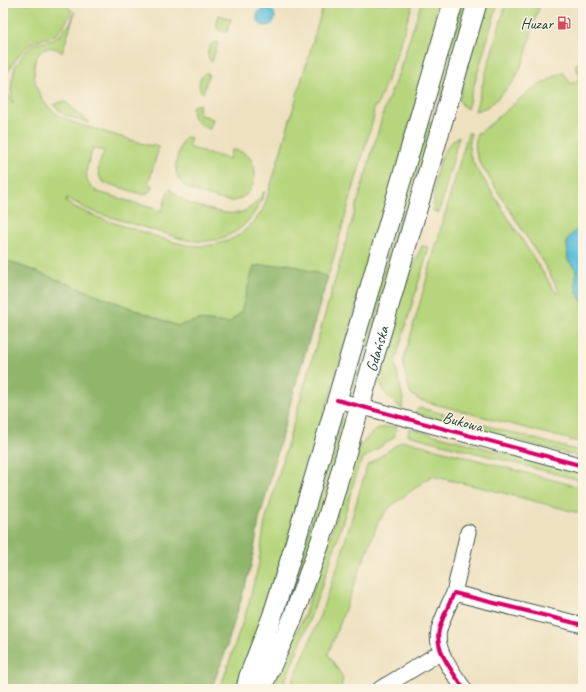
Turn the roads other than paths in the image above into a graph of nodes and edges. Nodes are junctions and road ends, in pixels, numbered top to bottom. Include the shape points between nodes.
1 (453, 3) edge
2 (477, 3) edge
3 (337, 400) junction
4 (360, 406) junction
5 (583, 466) edge
6 (468, 532) dead end
7 (454, 593) junction
8 (583, 625) edge
9 (441, 652) junction
10 (246, 689) edge
11 (261, 689) edge
12 (380, 689) edge
13 (464, 689) edge

1 - 3 main road, Gdańska
2 - 4 main road, Gdańska
3 - 4 street, Bukowa
3 - 10 main road, Gdańska via 276,607
4 - 5 street, Bukowa
4 - 11 main road, Gdańska via 312,568
6 - 7 street
7 - 8 street
7 - 9 street via 439,631
9 - 12 street
9 - 13 street

